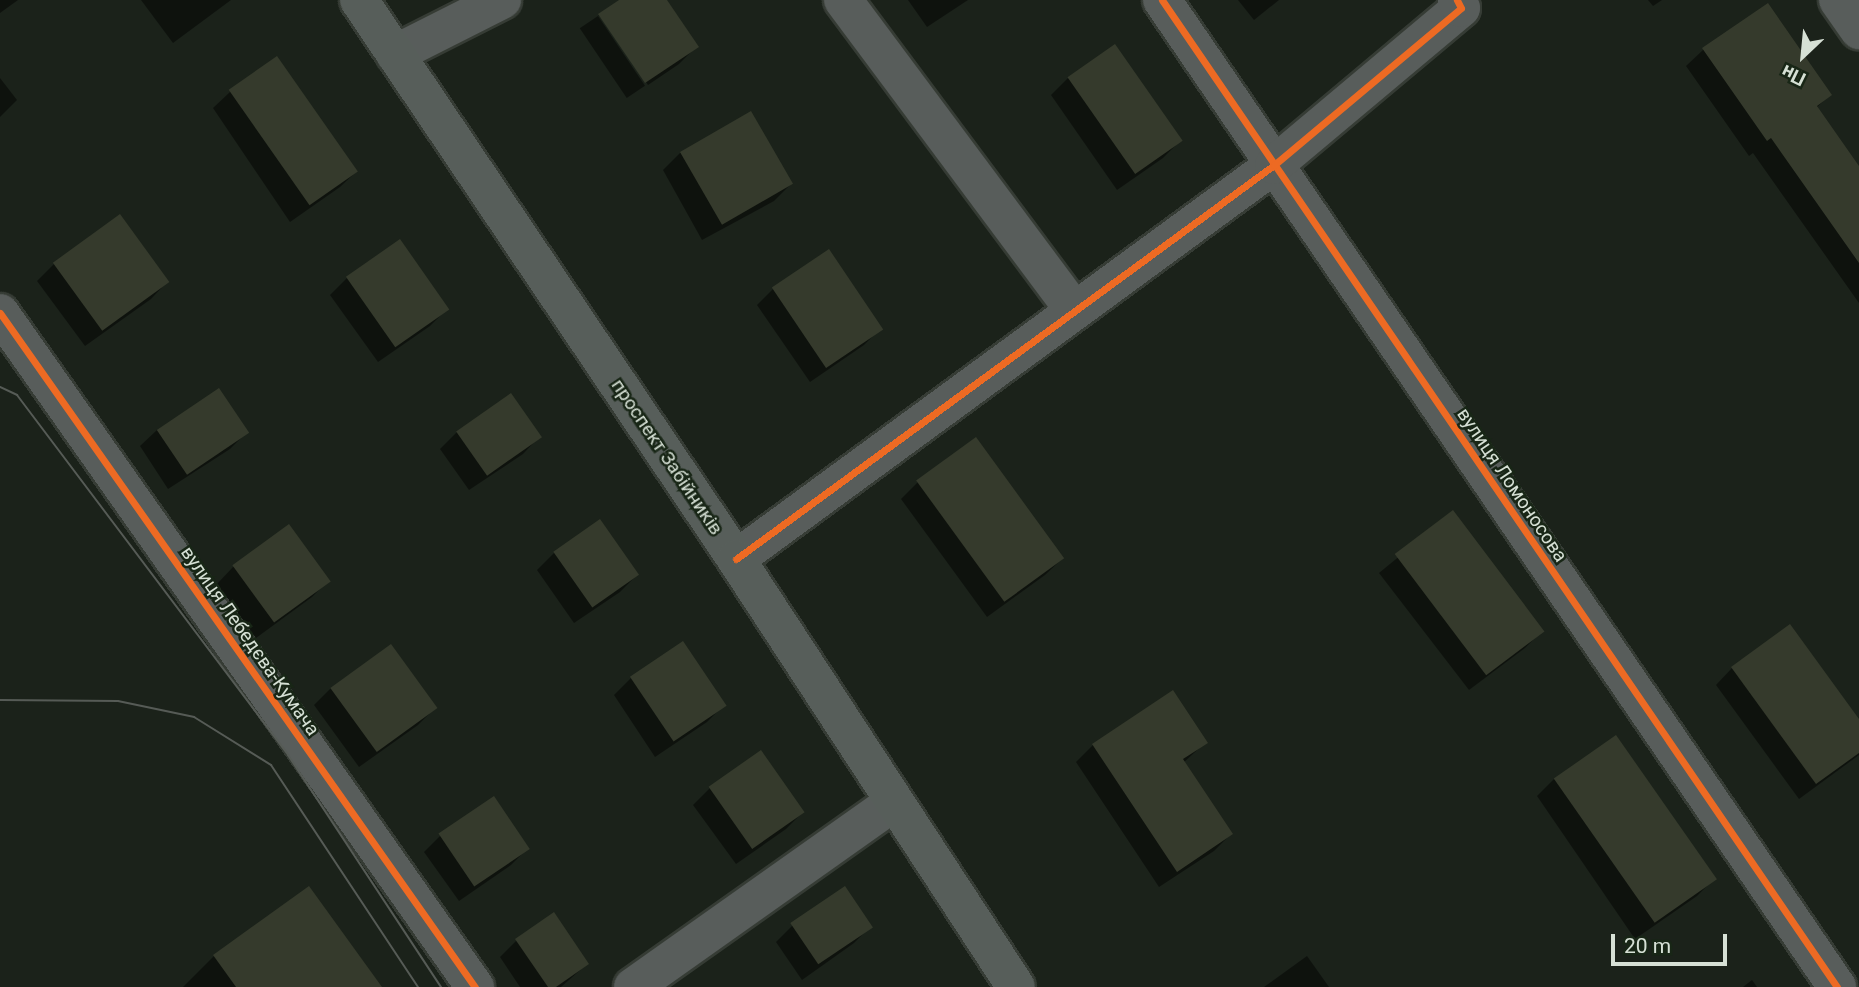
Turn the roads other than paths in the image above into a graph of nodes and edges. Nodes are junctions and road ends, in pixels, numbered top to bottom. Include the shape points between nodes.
1 (359, 0) edge
2 (502, 0) edge
3 (843, 0) edge
4 (1162, 0) edge
5 (1457, 0) edge
6 (1838, 0) edge
7 (1859, 30) edge
8 (395, 54) junction
9 (1274, 165) junction
10 (1074, 310) junction
11 (0, 313) edge
12 (736, 559) junction
13 (894, 802) junction
14 (475, 987) edge
15 (633, 987) edge
16 (1016, 987) edge
17 (1837, 987) edge

1 - 8 main road, проспект Забійників
2 - 8 street
3 - 10 street
4 - 9 street, вулиця Ломоносова
5 - 9 street via 1461,8
6 - 7 street
8 - 12 main road, проспект Забійників
9 - 10 street
9 - 17 street, вулиця Ломоносова
10 - 12 street
11 - 14 street, вулиця Лебедєва-Кумача
12 - 13 main road, проспект Забійників
13 - 15 street
13 - 16 main road, проспект Забійників

